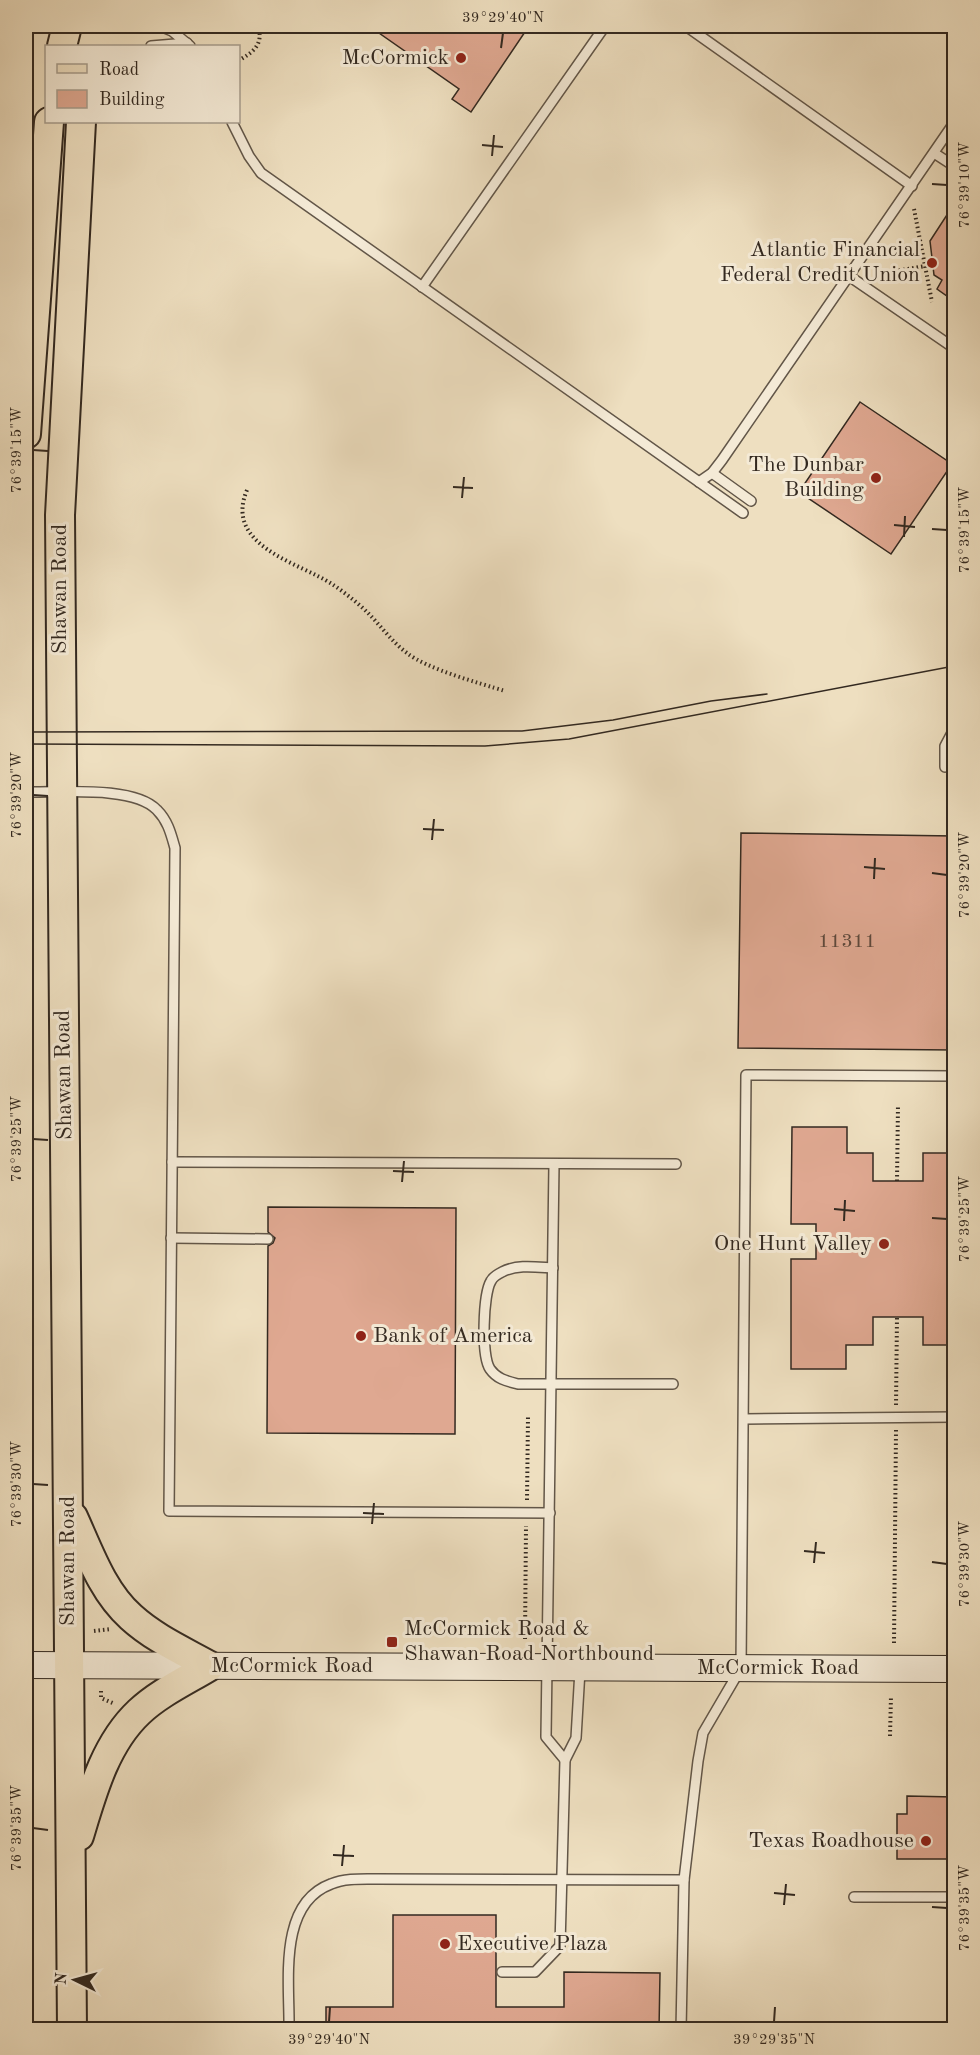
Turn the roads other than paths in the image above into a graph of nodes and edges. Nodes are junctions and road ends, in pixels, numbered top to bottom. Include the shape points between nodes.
1 (69, 26) edge
2 (160, 26) edge
3 (605, 26) edge
4 (686, 26) edge
5 (62, 45) edge
6 (75, 45) edge
7 (189, 45) edge
8 (49, 123) edge
9 (81, 123) edge
10 (232, 123) edge
11 (954, 123) edge
12 (934, 153) junction
13 (954, 166) edge
14 (912, 186) junction
15 (849, 276) junction
16 (422, 287) junction
17 (954, 348) edge
18 (63, 421) junction
19 (26, 422) edge
20 (712, 474) junction
21 (699, 482) junction
22 (752, 501) dead end
23 (743, 513) dead end
24 (954, 729) edge
25 (945, 767) dead end
26 (26, 792) edge
27 (62, 793) junction
28 (954, 1077) edge
29 (172, 1162) junction
30 (554, 1164) junction
31 (676, 1164) dead end
32 (171, 1239) junction
33 (268, 1239) dead end
34 (553, 1268) junction
35 (551, 1384) junction
36 (673, 1384) dead end
37 (954, 1417) edge
38 (744, 1419) junction
39 (68, 1505) junction
40 (550, 1513) junction
41 (26, 1665) edge
42 (69, 1665) junction
43 (210, 1666) junction
44 (548, 1667) junction
45 (580, 1668) junction
46 (741, 1668) junction
47 (954, 1669) edge
48 (565, 1760) junction
49 (70, 1864) junction
50 (562, 1878) junction
51 (684, 1880) junction
52 (854, 1898) dead end
53 (954, 1898) edge
54 (502, 1972) dead end
55 (72, 2030) edge
56 (289, 2030) edge
57 (681, 2030) edge

1 - 5 main road
1 - 6 main road
2 - 7 lane
3 - 16 lane
4 - 14 lane
8 - 19 main road
9 - 18 main road, Shawan Road
10 - 16 lane via 261,173
11 - 12 lane
12 - 13 lane
12 - 14 lane
14 - 15 lane
15 - 17 lane
15 - 20 lane
16 - 21 lane
18 - 19 main road
18 - 27 main road, Shawan Road
20 - 21 lane
20 - 22 lane
21 - 23 lane
24 - 25 lane via 945,746
26 - 27 lane
27 - 29 lane via 123,795 142,800 156,809 168,825 175,848
27 - 39 main road, Shawan Road
28 - 38 lane via 746,1075
29 - 30 lane
29 - 32 lane
30 - 31 lane
30 - 34 lane
32 - 33 lane
32 - 40 lane via 169,1511
34 - 35 lane
34 - 35 lane via 522,1266 503,1271 492,1279 486,1292 485,1353 489,1368 501,1380
35 - 36 lane
35 - 40 lane
37 - 38 lane
38 - 46 lane
39 - 42 main road, Shawan Road
39 - 43 main road via 100,1575 119,1604 145,1628
40 - 44 lane
41 - 42 main road, McCormick Road
42 - 43 main road, McCormick Road
42 - 49 main road, Shawan Road
43 - 44 main road, McCormick Road
43 - 49 main road via 151,1702 125,1728 96,1782
44 - 45 main road, McCormick Road
44 - 48 lane via 546,1737
45 - 46 main road, McCormick Road
45 - 48 lane via 576,1738
46 - 47 main road, McCormick Road
46 - 51 lane via 703,1733
48 - 50 lane
49 - 55 main road, Shawan Road
50 - 51 lane
50 - 54 lane via 560,1946 535,1972
50 - 56 lane via 331,1883 312,1894 293,1925
51 - 57 lane
52 - 53 lane

